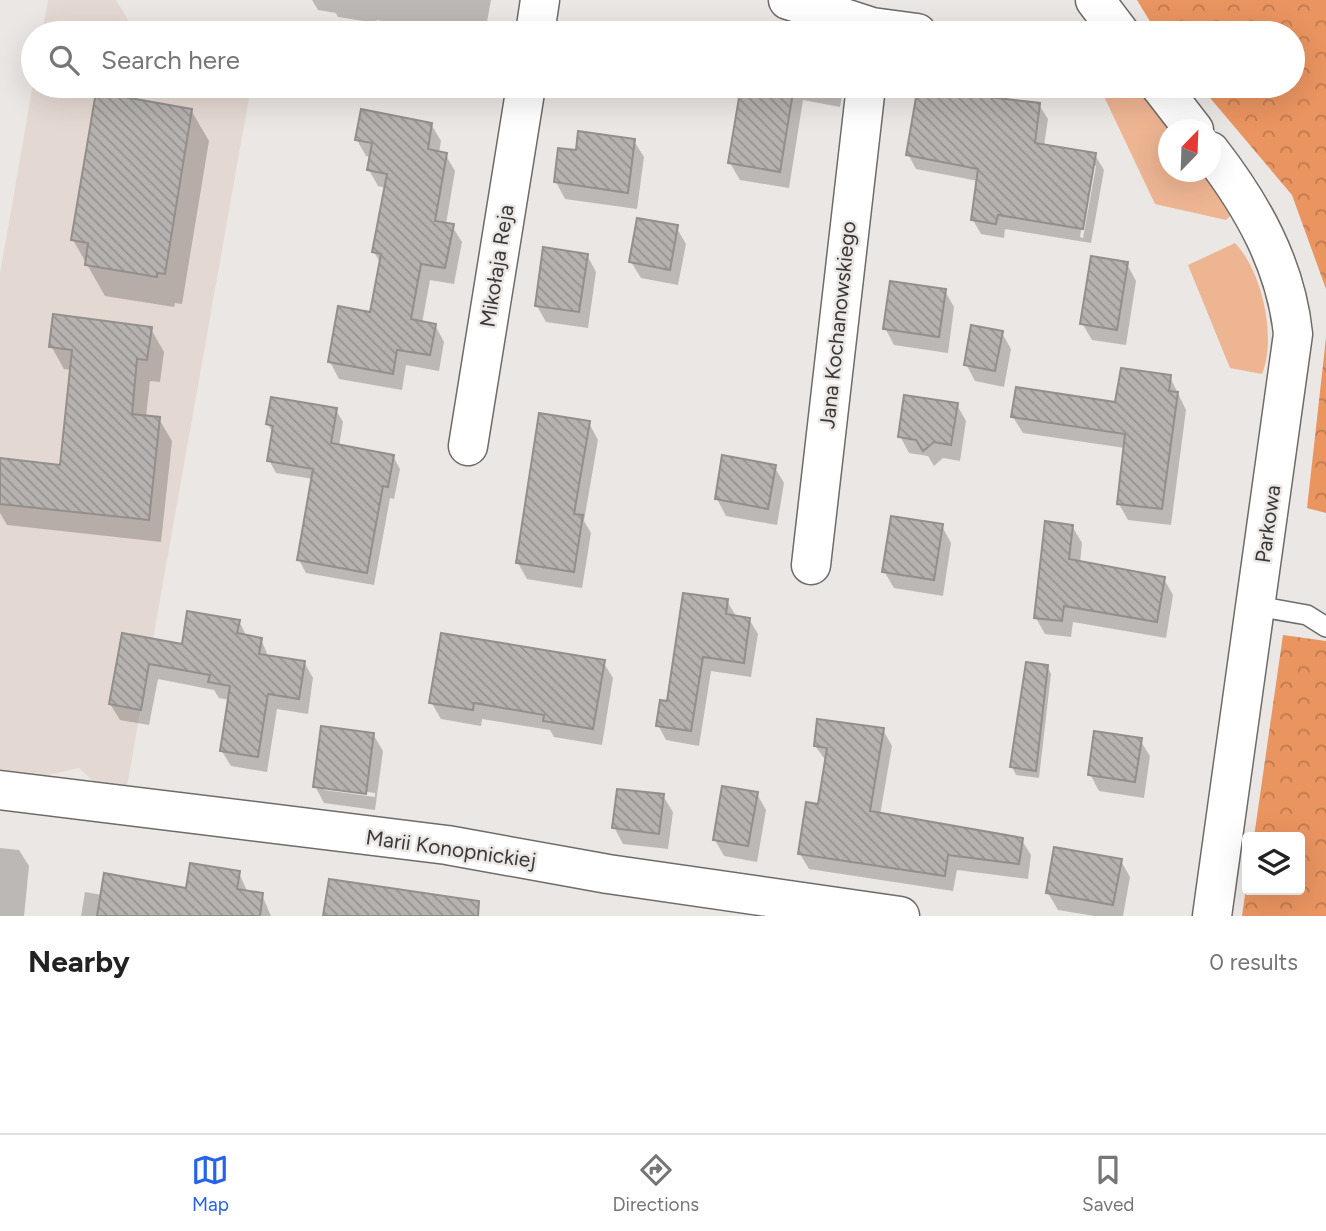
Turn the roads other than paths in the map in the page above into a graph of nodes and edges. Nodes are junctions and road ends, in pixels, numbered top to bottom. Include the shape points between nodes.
1 (540, 0) edge
2 (788, 0) edge
3 (1096, 0) edge
4 (537, 21) edge
5 (847, 21) edge
6 (1111, 21) edge
7 (525, 98) edge
8 (865, 98) edge
9 (1221, 168) edge
10 (468, 446) dead end
11 (811, 565) dead end
12 (1256, 606) junction
13 (1326, 627) edge
14 (0, 790) edge
15 (900, 916) edge
16 (1212, 916) edge

1 - 4 street
2 - 5 street
3 - 6 street
7 - 10 street, Mikołaja Reja
8 - 11 street, Jana Kochanowskiego
9 - 12 street, Parkowa via 1261,228 1290,304 1291,361
12 - 13 lane via 1307,615
12 - 16 street, Parkowa
14 - 15 street, Marii Konopnickiej via 447,845 608,874

